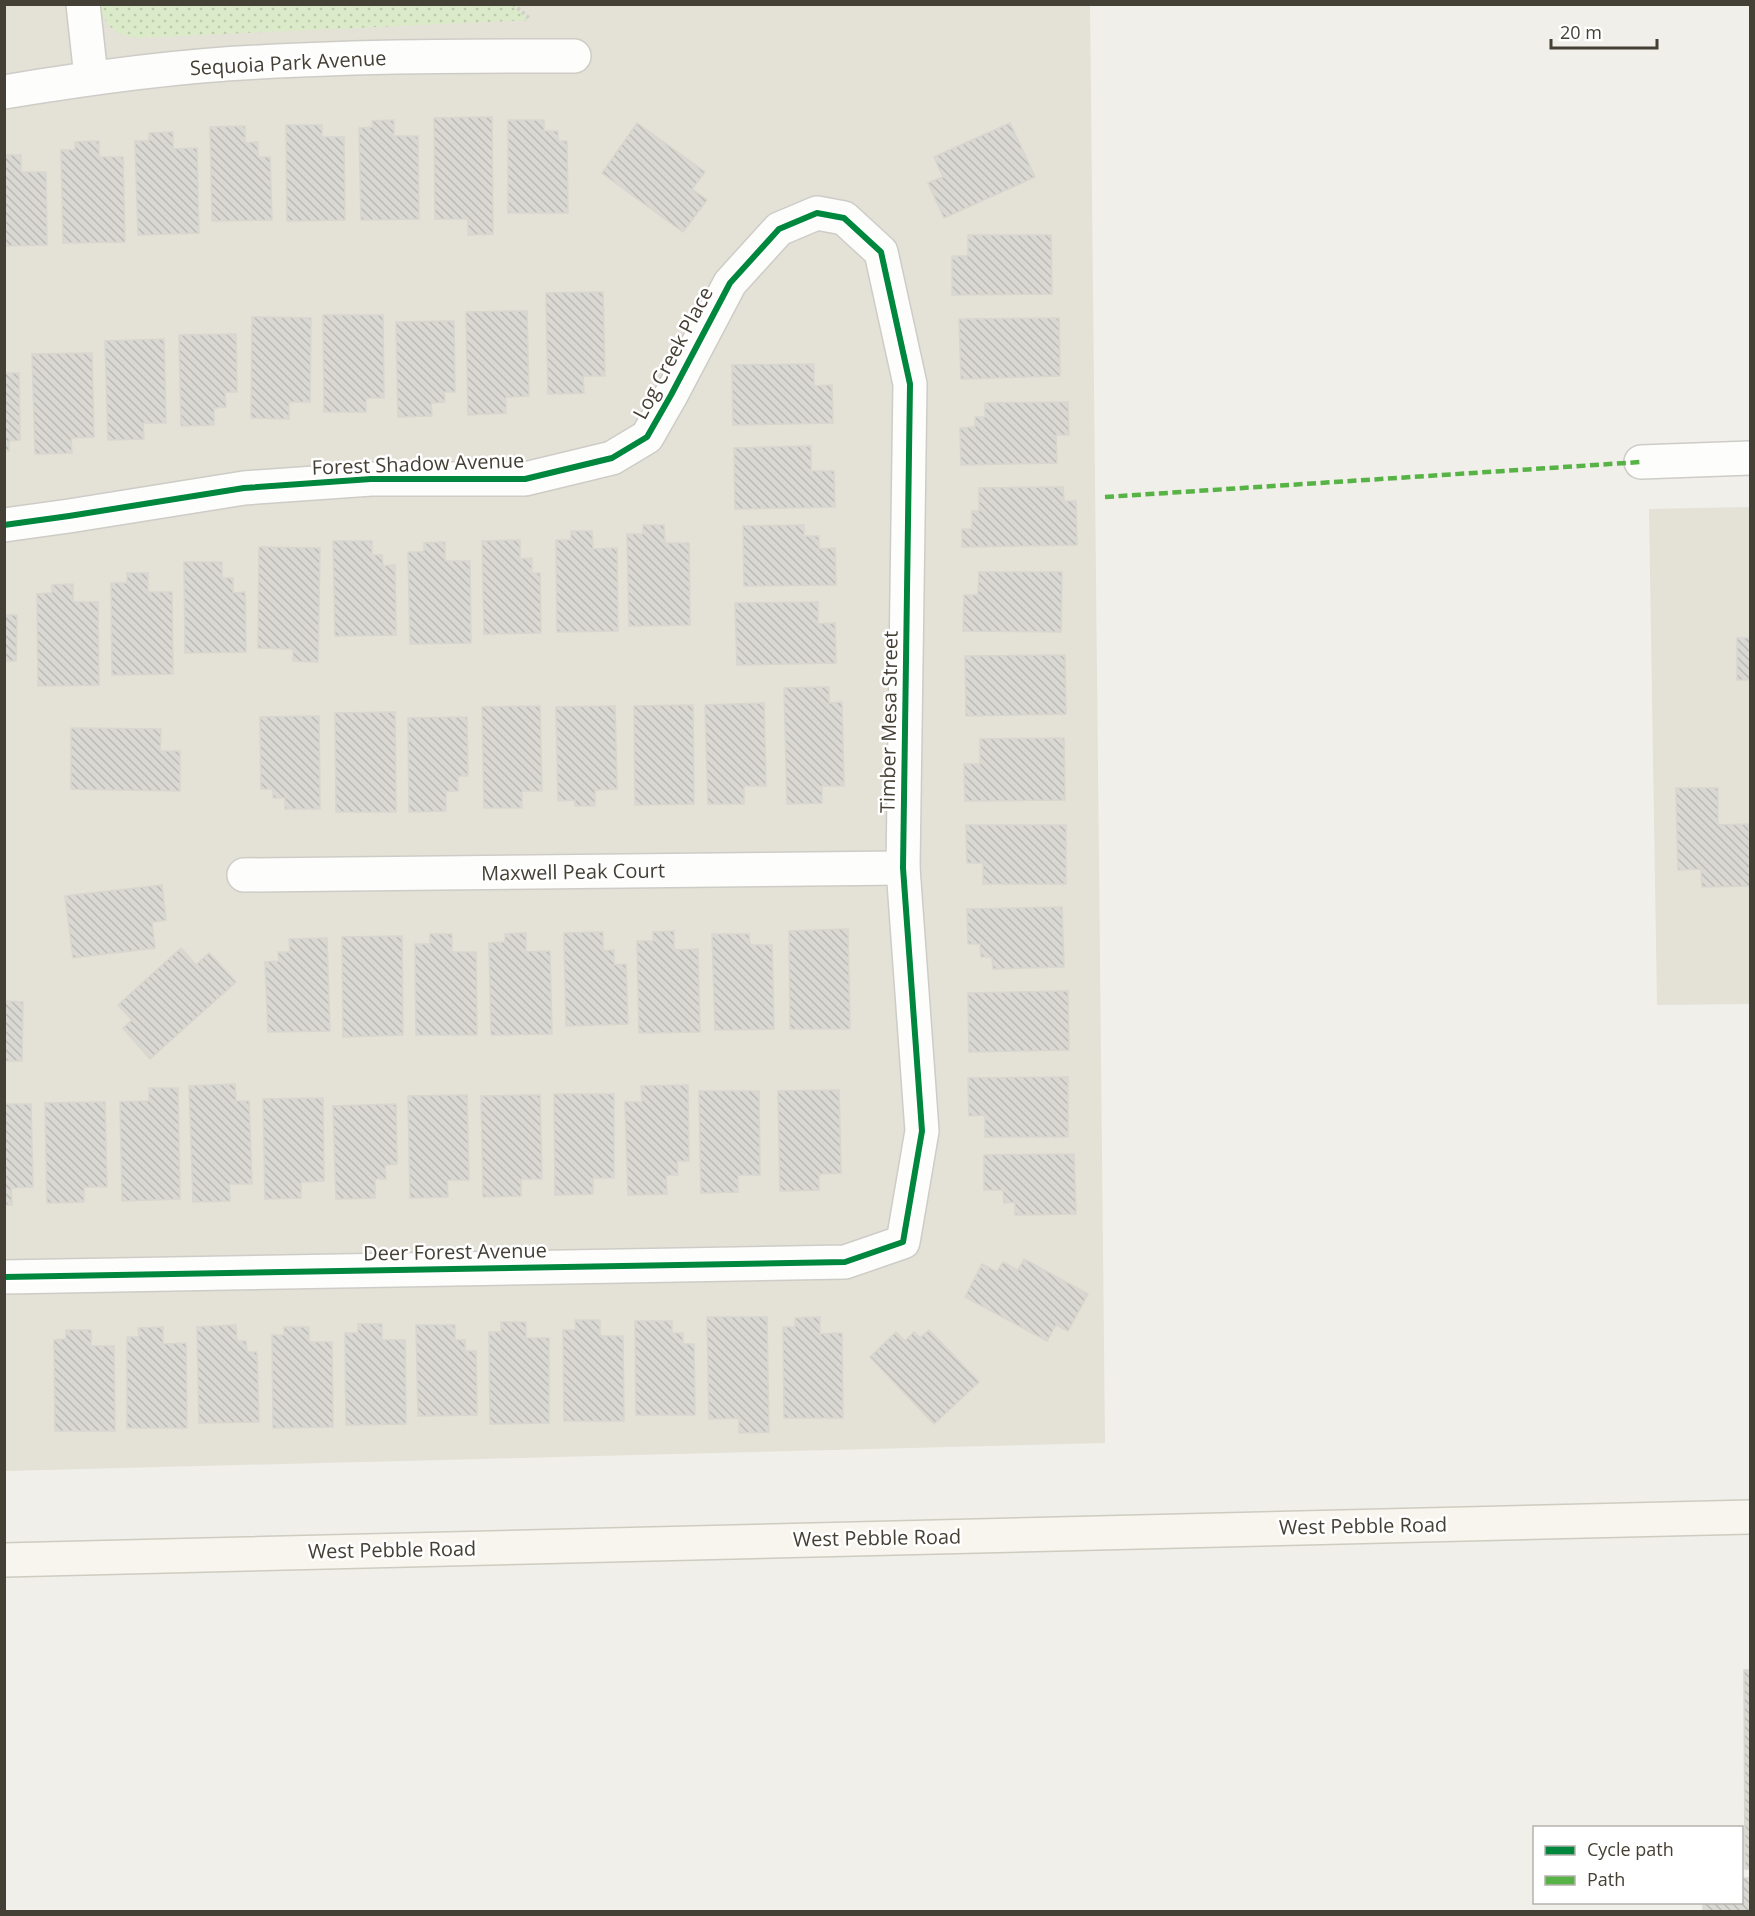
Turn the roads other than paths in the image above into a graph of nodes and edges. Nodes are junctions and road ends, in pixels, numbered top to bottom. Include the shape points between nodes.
1 (84, 4) edge
2 (574, 56) dead end
3 (91, 77) junction
4 (4, 92) edge
5 (844, 218) joint
6 (647, 437) joint
7 (1750, 458) edge
8 (1641, 462) dead end
9 (4, 525) edge
10 (903, 868) junction
11 (244, 875) dead end
12 (903, 1242) joint
13 (4, 1277) edge
14 (1750, 1517) edge
15 (4, 1560) edge

1 - 3 street
2 - 3 street, Sequoia Park Avenue via 256,62
3 - 4 street, Sequoia Park Avenue
5 - 6 street, Log Creek Place via 817,213 779,229 730,283
5 - 10 street, Timber Mesa Street via 881,252 910,384
6 - 9 street, Forest Shadow Avenue via 612,458 525,479 371,479 244,488
7 - 8 street
10 - 11 street, Maxwell Peak Court
10 - 12 street, Timber Mesa Street via 922,1131
12 - 13 street, Deer Forest Avenue via 845,1262
14 - 15 street, West Pebble Road

